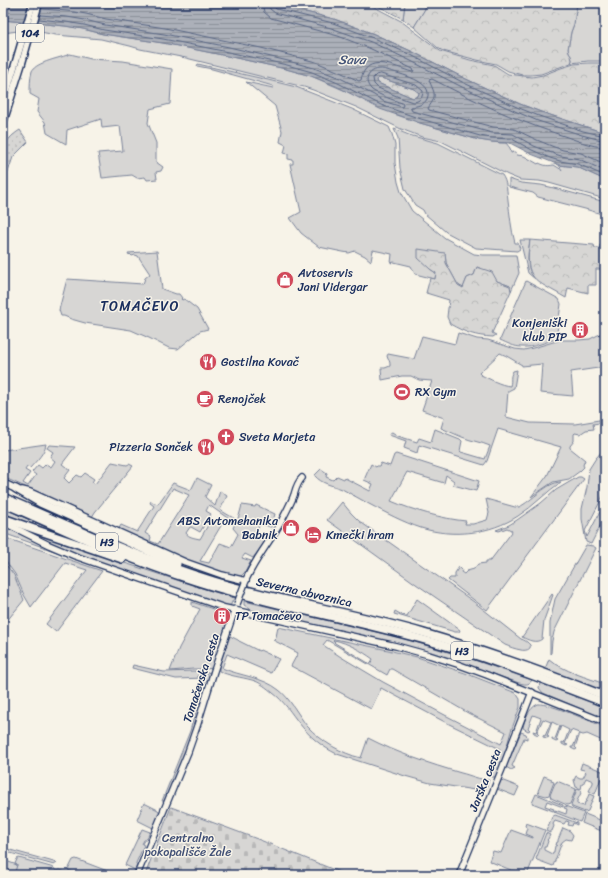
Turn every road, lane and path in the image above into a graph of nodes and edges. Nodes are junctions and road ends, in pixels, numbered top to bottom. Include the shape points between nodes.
1 (32, 3) edge
2 (39, 3) edge
3 (19, 62) junction
4 (3, 104) edge
5 (3, 123) edge
6 (3, 483) edge
7 (16, 489) junction
8 (295, 492) dead end
9 (3, 497) edge
10 (3, 503) edge
11 (3, 518) edge
12 (3, 522) edge
13 (153, 566) junction
14 (213, 581) junction
15 (245, 582) junction
16 (236, 607) junction
17 (532, 692) junction
18 (605, 696) edge
19 (605, 703) edge
20 (605, 722) edge
21 (137, 875) edge
22 (459, 875) edge

1 - 3 main road, 104
2 - 3 main road, 104
3 - 4 main road, 104
3 - 5 main road, 104
6 - 7 main road
7 - 14 highway via 40,503 202,573
7 - 15 street via 30,492 185,562
8 - 15 street, Tomačevska cesta
9 - 14 highway, Severna obvoznica / H3 via 137,554
10 - 13 highway, Severna obvoznica / H3
11 - 13 highway via 141,566
12 - 16 street via 75,556 221,606
13 - 19 highway, Severna obvoznica / H3 via 256,599 451,648
14 - 18 highway, Severna obvoznica / H3 via 431,635
15 - 16 street, Tomačevska cesta, bridge
16 - 17 street via 413,651
16 - 21 street, Tomačevska cesta via 198,726
17 - 20 street
17 - 22 street, Jarška cesta

